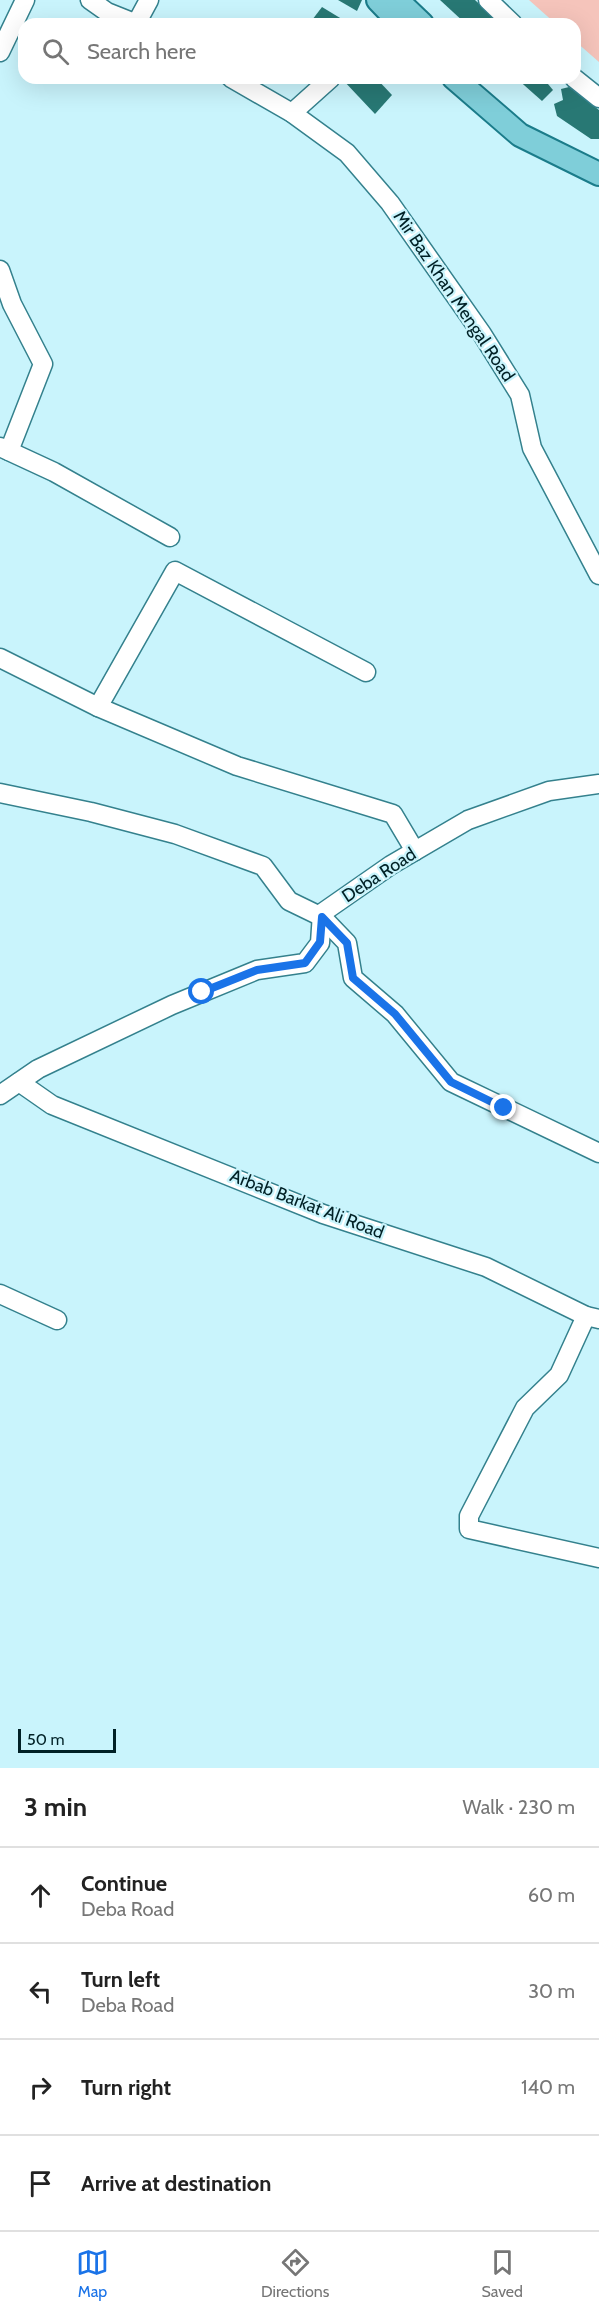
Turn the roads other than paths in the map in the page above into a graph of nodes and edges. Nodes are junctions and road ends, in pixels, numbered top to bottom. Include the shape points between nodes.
1 (25, 0) edge
2 (90, 0) edge
3 (149, 0) edge
4 (378, 0) edge
5 (488, 0) edge
6 (396, 17) edge
7 (122, 18) edge
8 (139, 18) edge
9 (507, 18) edge
10 (0, 52) edge
11 (241, 84) edge
12 (324, 84) edge
13 (461, 84) edge
14 (483, 84) edge
15 (581, 84) edge
16 (599, 98) edge
17 (292, 113) junction
18 (598, 170) edge
19 (0, 270) edge
20 (6, 308) edge
21 (5, 449) edge
22 (170, 537) dead end
23 (599, 575) edge
24 (0, 658) edge
25 (366, 672) dead end
26 (98, 707) junction
27 (599, 784) edge
28 (0, 793) edge
29 (415, 851) junction
30 (322, 917) junction
31 (19, 1082) junction
32 (0, 1095) edge
33 (599, 1153) edge
34 (0, 1294) edge
35 (592, 1317) edge
36 (57, 1320) dead end
37 (599, 1558) edge

1 - 10 street
2 - 7 street
3 - 8 street
4 - 6 main road
5 - 9 street
11 - 17 street, Mir Baz Khan Mengal Road
12 - 17 street
13 - 18 main road via 520,135
14 - 18 main road via 517,118 554,141 585,154
15 - 16 street
17 - 23 street, Mir Baz Khan Mengal Road via 346,153 383,194 482,334 520,395 532,447
19 - 20 street
20 - 21 street via 43,364
21 - 22 street
24 - 26 street
25 - 26 street via 175,572
26 - 29 street via 237,766 393,814
27 - 29 street, Deba Road via 549,791 468,820
28 - 30 street via 175,834 263,866 289,901
29 - 30 street, Deba Road via 322,913
30 - 31 street via 320,942 305,963 257,970 172,1005
30 - 33 street via 347,943 353,978 395,1014 451,1082
31 - 32 street
31 - 35 street, Arbab Barkat Ali Road via 52,1105 323,1214 486,1267
34 - 36 street
35 - 37 street via 559,1375 525,1408 469,1516 469,1529

